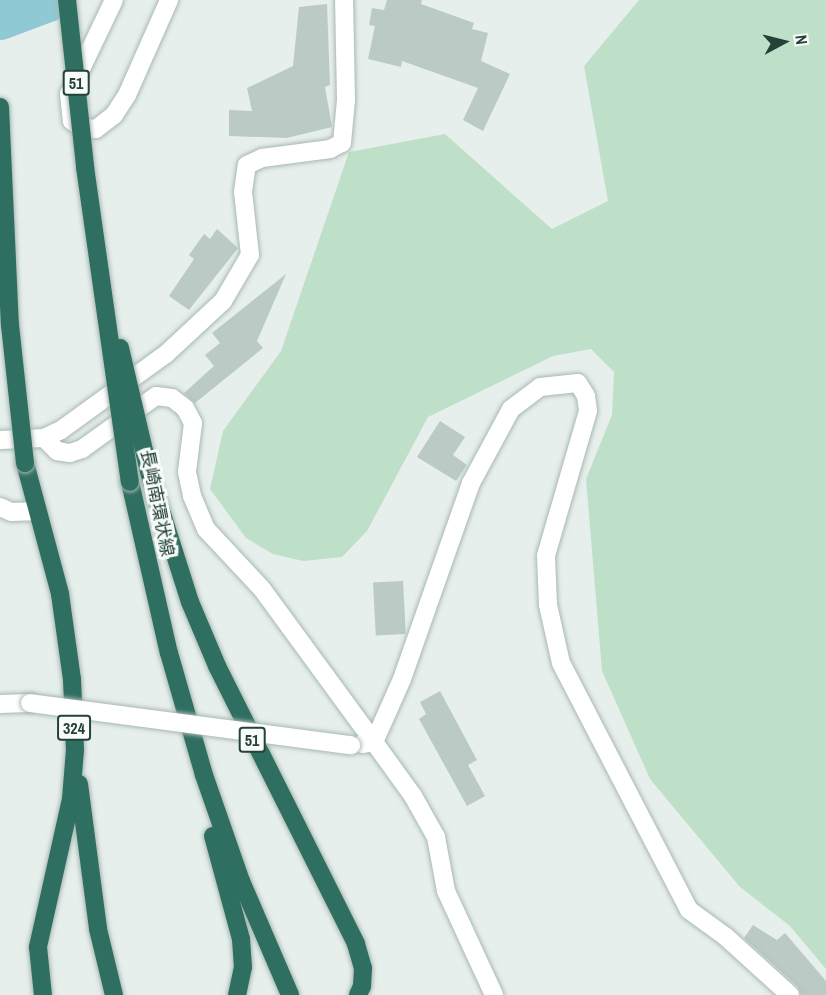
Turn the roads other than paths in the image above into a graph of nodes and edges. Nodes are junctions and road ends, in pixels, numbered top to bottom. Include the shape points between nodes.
1 (67, 0) edge
2 (114, 0) edge
3 (169, 0) edge
4 (344, 0) edge
5 (0, 107) edge
6 (85, 167) junction
7 (44, 438) junction
8 (0, 440) edge
9 (0, 507) edge
10 (35, 511) junction
11 (137, 523) junction
12 (0, 704) edge
13 (374, 742) junction
14 (75, 750) junction
15 (43, 995) edge
16 (114, 995) edge
17 (237, 995) edge
18 (290, 995) edge
19 (358, 995) edge
20 (494, 995) edge
21 (790, 995) edge

1 - 6 highway, 長崎南環状線 / 51, bridge
2 - 3 street via 69,94 72,121 81,127 96,129 114,115 127,95
4 - 7 street via 346,100 342,143 330,149 262,158 247,165 243,192 250,255 223,301 166,354 61,430
5 - 10 highway, 324, bridge via 10,326
6 - 11 highway, 長崎南環状線 / 51, bridge
6 - 19 highway, 51, bridge via 114,321 150,476 190,602 217,666 356,944 363,968 363,986
7 - 8 street
7 - 13 street via 57,451 70,453 82,449 156,396 172,398 185,408 193,423 187,472 206,529 262,589
9 - 10 street via 11,512
10 - 14 highway, 324 via 65,624
11 - 17 highway, 51 via 162,658 241,939 243,967
11 - 18 highway, 長崎南環状線 / 51 via 204,775 241,881
12 - 13 street, bridge via 30,703 351,746
13 - 20 street via 413,796 436,837 447,891
13 - 21 street via 402,680 471,483 512,409 540,387 578,383 586,396 588,411 546,556 548,605 561,663 689,910 726,937
14 - 15 highway, 324 via 71,799 38,947
14 - 16 highway via 98,929

